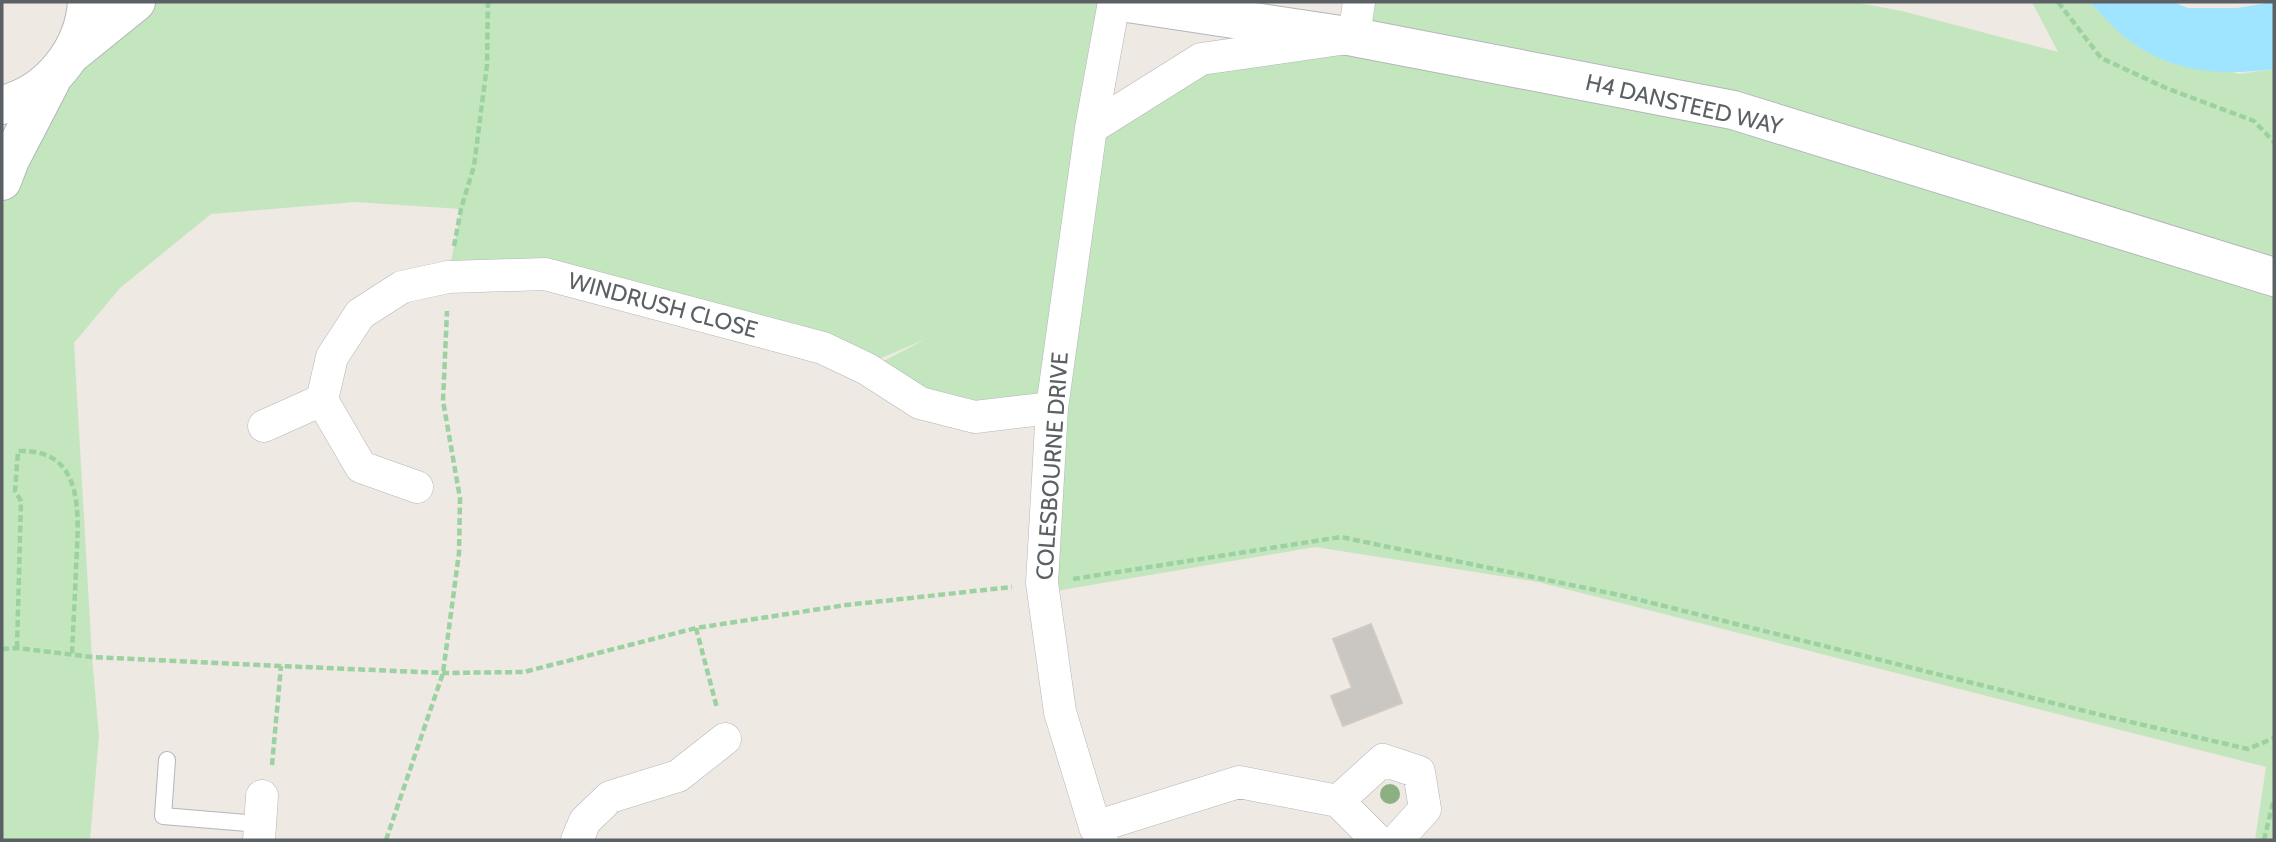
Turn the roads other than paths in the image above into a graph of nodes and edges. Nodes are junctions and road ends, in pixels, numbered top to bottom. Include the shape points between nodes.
1 (87, 2) edge
2 (136, 2) edge
3 (1114, 2) edge
4 (1121, 2) edge
5 (1357, 20) edge
6 (62, 67) junction
7 (2, 105) edge
8 (1090, 128) junction
9 (2, 181) edge
10 (2274, 277) edge
11 (322, 400) junction
12 (1052, 408) junction
13 (264, 426) dead end
14 (417, 486) dead end
15 (725, 739) road end
16 (167, 760) dead end
17 (1338, 801) junction
18 (261, 820) edge
19 (1098, 833) edge
20 (577, 840) edge
21 (1377, 840) edge
22 (1397, 840) edge

1 - 6 street via 86,18
2 - 6 street
3 - 8 street, COLESBOURNE DRIVE
4 - 5 street, H4 DANSTEED WAY
5 - 8 street via 1202,60
5 - 10 street, H4 DANSTEED WAY via 1733,110
6 - 7 street via 18,101
6 - 9 street
8 - 12 street, COLESBOURNE DRIVE
11 - 12 street, WINDRUSH CLOSE via 331,356 360,314 402,287 448,277 545,274 823,348 920,403 975,416
11 - 13 street
11 - 14 street via 361,467
12 - 19 street, COLESBOURNE DRIVE via 1042,583 1060,712
15 - 20 street via 678,776 610,797 585,821
16 - 18 lane via 163,817
17 - 19 street via 1240,782
17 - 21 street
17 - 22 street via 1383,760 1419,772 1425,809

